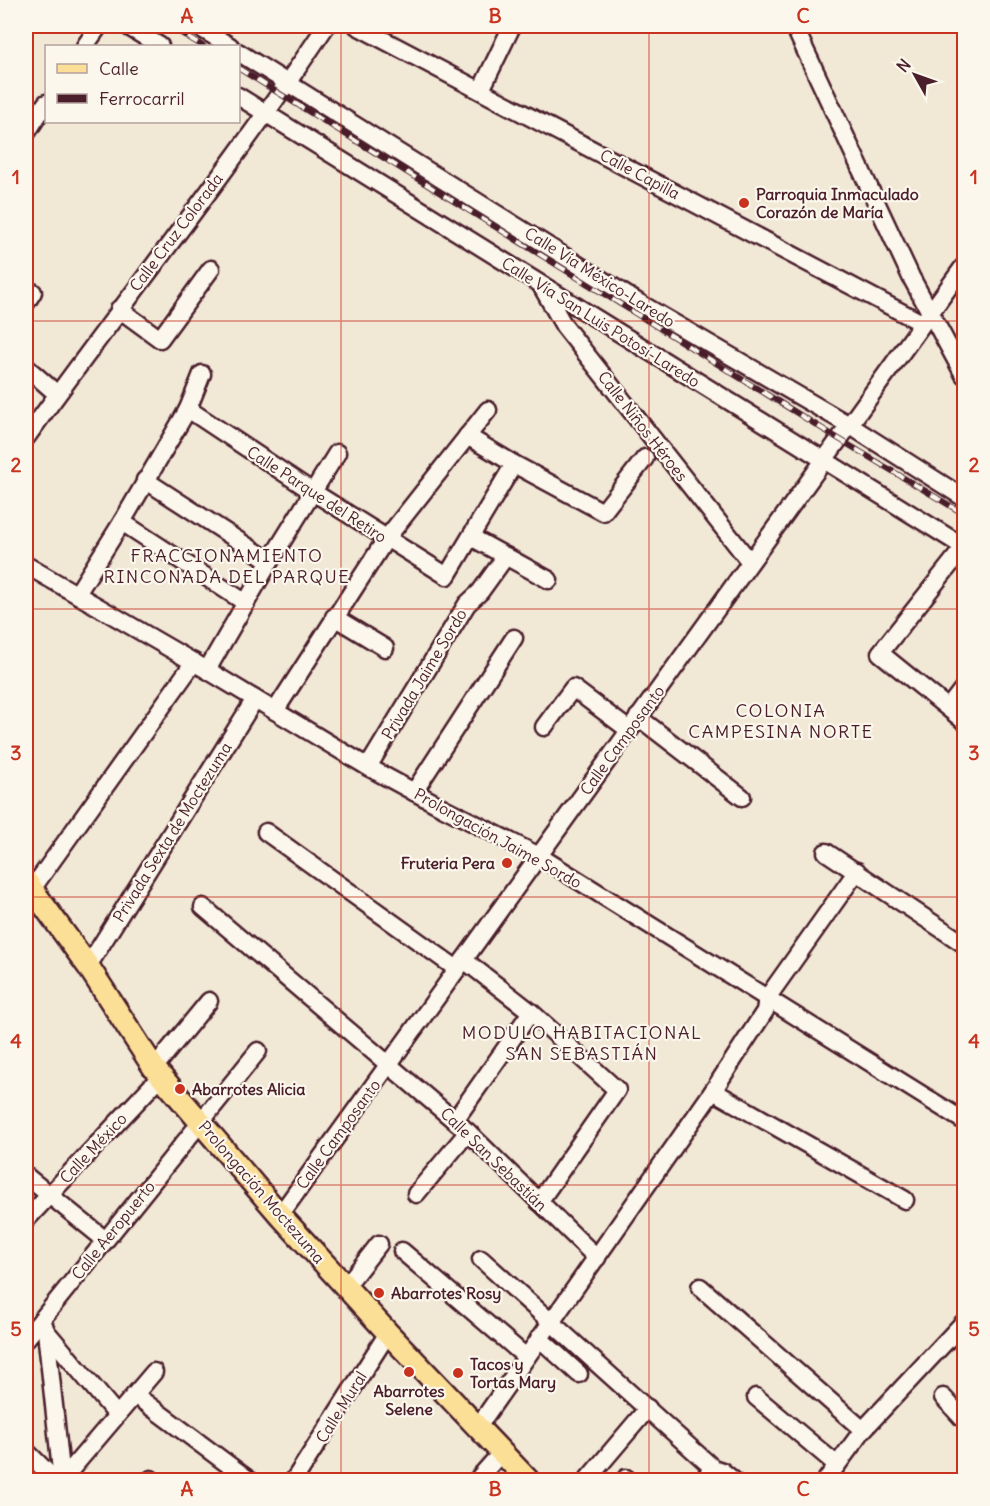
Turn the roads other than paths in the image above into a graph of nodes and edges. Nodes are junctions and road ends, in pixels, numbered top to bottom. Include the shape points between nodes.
1 (99, 26) edge
2 (127, 26) edge
3 (197, 26) edge
4 (326, 26) edge
5 (357, 26) edge
6 (512, 26) edge
7 (800, 28) edge
8 (86, 45) edge
9 (158, 45) edge
10 (228, 45) edge
11 (240, 53) edge
12 (288, 82) junction
13 (481, 90) junction
14 (240, 97) edge
15 (45, 105) edge
16 (265, 113) junction
17 (26, 134) edge
18 (964, 266) edge
19 (212, 270) dead end
20 (542, 286) junction
21 (119, 309) junction
22 (927, 317) junction
23 (26, 367) edge
24 (202, 374) dead end
25 (964, 375) edge
26 (57, 394) junction
27 (188, 409) junction
28 (488, 410) dead end
29 (849, 425) junction
30 (467, 436) junction
31 (26, 438) edge
32 (338, 453) dead end
33 (645, 458) dead end
34 (824, 460) junction
35 (514, 464) junction
36 (145, 480) junction
37 (313, 492) junction
38 (964, 498) edge
39 (122, 522) junction
40 (471, 537) junction
41 (386, 539) junction
42 (964, 547) edge
43 (506, 556) junction
44 (270, 561) junction
45 (750, 562) junction
46 (26, 565) edge
47 (549, 580) dead end
48 (77, 594) junction
49 (246, 603) junction
50 (334, 617) junction
51 (514, 638) dead end
52 (385, 648) dead end
53 (200, 666) junction
54 (964, 687) edge
55 (255, 699) junction
56 (948, 708) junction
57 (275, 711) junction
58 (964, 721) edge
59 (634, 724) junction
60 (544, 727) dead end
61 (368, 766) junction
62 (414, 792) junction
63 (742, 797) dead end
64 (266, 832) dead end
65 (826, 852) dead end
66 (538, 856) junction
67 (857, 871) junction
68 (28, 885) edge
69 (203, 907) dead end
70 (964, 944) edge
71 (460, 964) junction
72 (88, 966) junction
73 (767, 998) junction
74 (209, 1001) dead end
75 (531, 1012) junction
76 (258, 1051) dead end
77 (389, 1064) junction
78 (158, 1072) junction
79 (713, 1091) junction
80 (455, 1120) junction
81 (964, 1121) edge
82 (200, 1122) junction
83 (468, 1132) junction
84 (26, 1176) edge
85 (416, 1194) dead end
86 (49, 1196) junction
87 (905, 1200) dead end
88 (539, 1202) junction
89 (280, 1215) junction
90 (26, 1220) edge
91 (104, 1239) junction
92 (379, 1244) dead end
93 (402, 1251) dead end
94 (481, 1258) dead end
95 (597, 1258) junction
96 (346, 1286) junction
97 (700, 1287) dead end
98 (551, 1320) junction
99 (964, 1322) edge
100 (44, 1325) junction
101 (388, 1333) junction
102 (539, 1338) junction
103 (26, 1339) edge
104 (526, 1357) junction
105 (154, 1372) dead end
106 (579, 1374) dead end
107 (135, 1395) junction
108 (756, 1397) dead end
109 (943, 1397) dead end
110 (648, 1407) junction
111 (117, 1414) junction
112 (964, 1420) edge
113 (477, 1428) junction
114 (862, 1430) junction
115 (26, 1451) edge
116 (501, 1453) junction
117 (837, 1465) junction
118 (708, 1474) edge
119 (56, 1480) edge
120 (62, 1480) edge
121 (249, 1480) edge
122 (294, 1480) edge
123 (477, 1480) edge
124 (528, 1480) edge
125 (586, 1480) edge
126 (733, 1480) edge
127 (826, 1480) edge

1 - 8 street
2 - 9 street
3 - 10 street
4 - 12 street, Calle Cruz Colorada
5 - 13 street, Calle Capilla
6 - 13 street
7 - 22 street
11 - 12 street, Calle Vía México-Laredo
12 - 16 street, Calle Cruz Colorada
12 - 29 street, Calle Vía México-Laredo via 636,301
13 - 22 street, Calle Capilla
14 - 16 street, Calle Vía San Luis Potosí-Laredo
15 - 17 street
16 - 20 street, Calle Vía San Luis Potosí-Laredo
16 - 21 street, Calle Cruz Colorada
18 - 22 street, Calle Camposanto
19 - 21 street via 160,339
20 - 34 street, Calle Vía San Luis Potosí-Laredo
20 - 45 street, Calle Niños Héroes via 564,326
21 - 26 street, Calle Cruz Colorada
22 - 25 street
22 - 29 street, Calle Camposanto
23 - 26 street
24 - 27 street
26 - 31 street, Calle Cruz Colorada
27 - 36 street
27 - 37 street, Calle Parque del Retiro
28 - 30 street
29 - 34 street, Calle Camposanto
29 - 38 street, Calle Vía México-Laredo
30 - 35 street
30 - 41 street
32 - 37 street
33 - 35 street via 603,512
34 - 42 street, Calle Vía San Luis Potosí-Laredo
34 - 45 street, Calle Camposanto
35 - 40 street
36 - 39 street
36 - 44 street
37 - 41 street, Calle Parque del Retiro
37 - 44 street
39 - 48 street
39 - 49 street
40 - 41 street, Calle Parque del Retiro via 447,576
40 - 43 street
41 - 50 street
42 - 56 street via 880,653
43 - 47 street
43 - 61 street, Privada Jaime Sordo via 467,604
44 - 49 street
45 - 59 street, Calle Camposanto
46 - 48 street, Prolongación Jaime Sordo
48 - 53 street, Prolongación Jaime Sordo
49 - 53 street
50 - 52 street
50 - 57 street
51 - 62 street
53 - 55 street, Prolongación Jaime Sordo
53 - 68 street
54 - 56 street
55 - 57 street, Prolongación Jaime Sordo
55 - 72 street, Privada Sexta de Moctezuma
56 - 58 street
57 - 61 street, Prolongación Jaime Sordo
59 - 60 street via 573,688
59 - 63 street
59 - 66 street, Calle Camposanto
61 - 62 street, Prolongación Jaime Sordo
62 - 66 street, Prolongación Jaime Sordo
64 - 71 street
65 - 67 street
66 - 71 street, Calle Camposanto
66 - 73 street, Prolongación Jaime Sordo
67 - 70 street
67 - 73 street
68 - 72 main road, Prolongación Moctezuma
69 - 77 street, Calle San Sebastián
71 - 75 street
71 - 77 street, Calle Camposanto
72 - 78 main road, Prolongación Moctezuma
73 - 79 street via 765,1011
73 - 81 street, Prolongación Jaime Sordo
74 - 78 street, Calle México
75 - 80 street
75 - 88 street via 617,1090
76 - 82 street, Calle Aeropuerto
77 - 80 street, Calle San Sebastián
77 - 89 street, Calle Camposanto
78 - 82 main road, Prolongación Moctezuma
78 - 86 street, Calle México
79 - 87 street
79 - 95 street
80 - 83 street, Calle San Sebastián
82 - 89 main road, Prolongación Moctezuma
82 - 91 street, Calle Aeropuerto
83 - 85 street
83 - 88 street, Calle San Sebastián
84 - 86 street
86 - 90 street, Calle México
86 - 91 street
88 - 95 street, Calle San Sebastián
89 - 96 main road, Prolongación Moctezuma
91 - 100 street, Calle Aeropuerto
92 - 96 street
93 - 104 street
94 - 98 street
95 - 98 street
96 - 101 main road, Prolongación Moctezuma
97 - 114 street
98 - 102 street
98 - 110 street
99 - 114 street
100 - 103 street, Calle Aeropuerto
100 - 111 street
100 - 120 street
101 - 113 main road, Prolongación Moctezuma
101 - 122 street, Calle Mural
102 - 104 street
102 - 106 street
104 - 113 street
105 - 107 street
107 - 111 street
107 - 121 street
108 - 117 street
109 - 112 street
110 - 118 street
110 - 125 street
111 - 120 street
113 - 116 main road, Prolongación Moctezuma
114 - 117 street
115 - 119 street
116 - 123 street
116 - 124 main road, Prolongación Moctezuma
117 - 127 street
118 - 126 street via 722,1472

